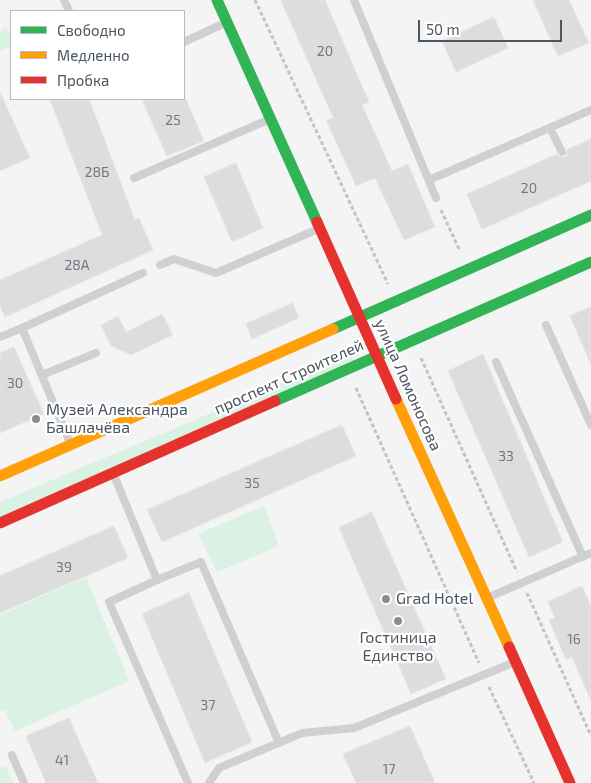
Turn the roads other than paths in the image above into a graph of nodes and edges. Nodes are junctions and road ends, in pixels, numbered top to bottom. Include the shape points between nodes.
1 (217, 0) edge
2 (354, 0) edge
3 (227, 23) junction
4 (185, 42) edge
5 (591, 110) edge
6 (270, 119) junction
7 (550, 128) junction
8 (562, 152) dead end
9 (134, 178) dead end
10 (429, 180) junction
11 (436, 198) road end
12 (591, 215) edge
13 (320, 229) junction
14 (591, 262) edge
15 (160, 265) dead end
16 (143, 272) dead end
17 (359, 316) junction
18 (546, 325) dead end
19 (22, 328) junction
20 (0, 337) edge
21 (96, 353) dead end
22 (377, 356) junction
23 (496, 362) dead end
24 (42, 375) junction
25 (591, 425) edge
26 (70, 444) junction
27 (112, 473) junction
28 (0, 476) edge
29 (0, 523) edge
30 (591, 553) edge
31 (583, 557) junction
32 (157, 580) junction
33 (487, 598) junction
34 (516, 662) junction
35 (279, 743) junction
36 (12, 755) dead end
37 (24, 783) edge
38 (188, 783) edge
39 (209, 783) edge
40 (570, 783) edge

1 - 3 main road, улица Ломоносова
2 - 10 lane
3 - 4 lane
3 - 6 main road, улица Ломоносова
5 - 7 lane
6 - 9 lane
6 - 13 main road, улица Ломоносова
7 - 8 lane
7 - 10 lane
10 - 11 lane
12 - 17 main road, проспект Строителей
13 - 15 lane via 216,273 174,259
13 - 17 main road, улица Ломоносова
14 - 22 main road, проспект Строителей
16 - 19 lane
17 - 22 main road, улица Ломоносова
17 - 26 main road, проспект Строителей
18 - 25 lane
19 - 20 lane
19 - 24 lane
21 - 24 lane
22 - 27 main road, проспект Строителей
22 - 33 main road, улица Ломоносова
23 - 31 lane
24 - 26 lane
26 - 28 main road, проспект Строителей
27 - 29 main road, проспект Строителей
27 - 32 lane
30 - 31 lane
31 - 33 lane
32 - 35 lane via 201,562
32 - 38 lane via 109,602
33 - 34 main road, улица Ломоносова
34 - 35 lane via 354,728 302,733
34 - 40 main road, улица Ломоносова
35 - 39 lane via 219,768
36 - 37 lane

